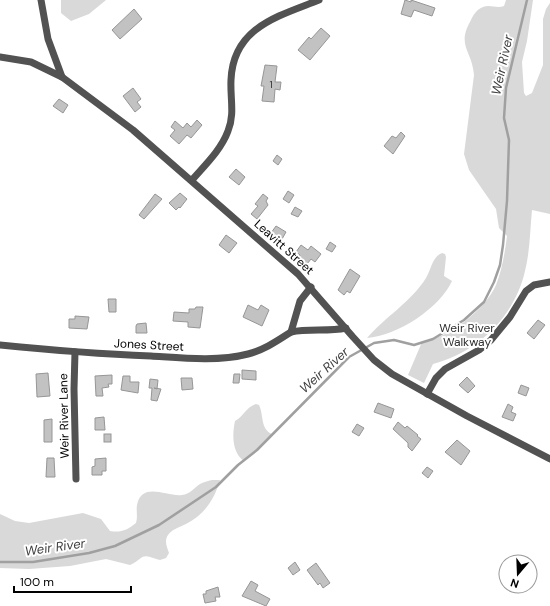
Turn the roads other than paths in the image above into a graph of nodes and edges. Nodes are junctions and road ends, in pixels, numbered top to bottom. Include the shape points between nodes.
1 (40, 0) edge
2 (319, 0) edge
3 (0, 57) edge
4 (62, 77) junction
5 (192, 180) junction
6 (550, 282) edge
7 (311, 287) junction
8 (346, 328) junction
9 (291, 332) junction
10 (0, 345) edge
11 (75, 352) junction
12 (427, 394) junction
13 (550, 459) edge
14 (76, 479) dead end

1 - 4 street via 48,39
2 - 5 street via 266,22 247,38 232,71 232,115 228,131 216,152
3 - 4 street, Leavitt Street via 31,62
4 - 5 street, Leavitt Street via 133,130
5 - 7 street, Leavitt Street
6 - 12 street via 534,285 526,291 510,317 491,340 479,350 445,369 436,378
7 - 8 street, Leavitt Street
7 - 9 street via 300,301
8 - 9 street, Jones Street via 335,331 302,329
8 - 12 street, Leavitt Street via 374,360
9 - 11 street, Jones Street via 255,352 225,358
10 - 11 street, Jones Street
11 - 14 street, Weir River Lane
12 - 13 street, Leavitt Street

